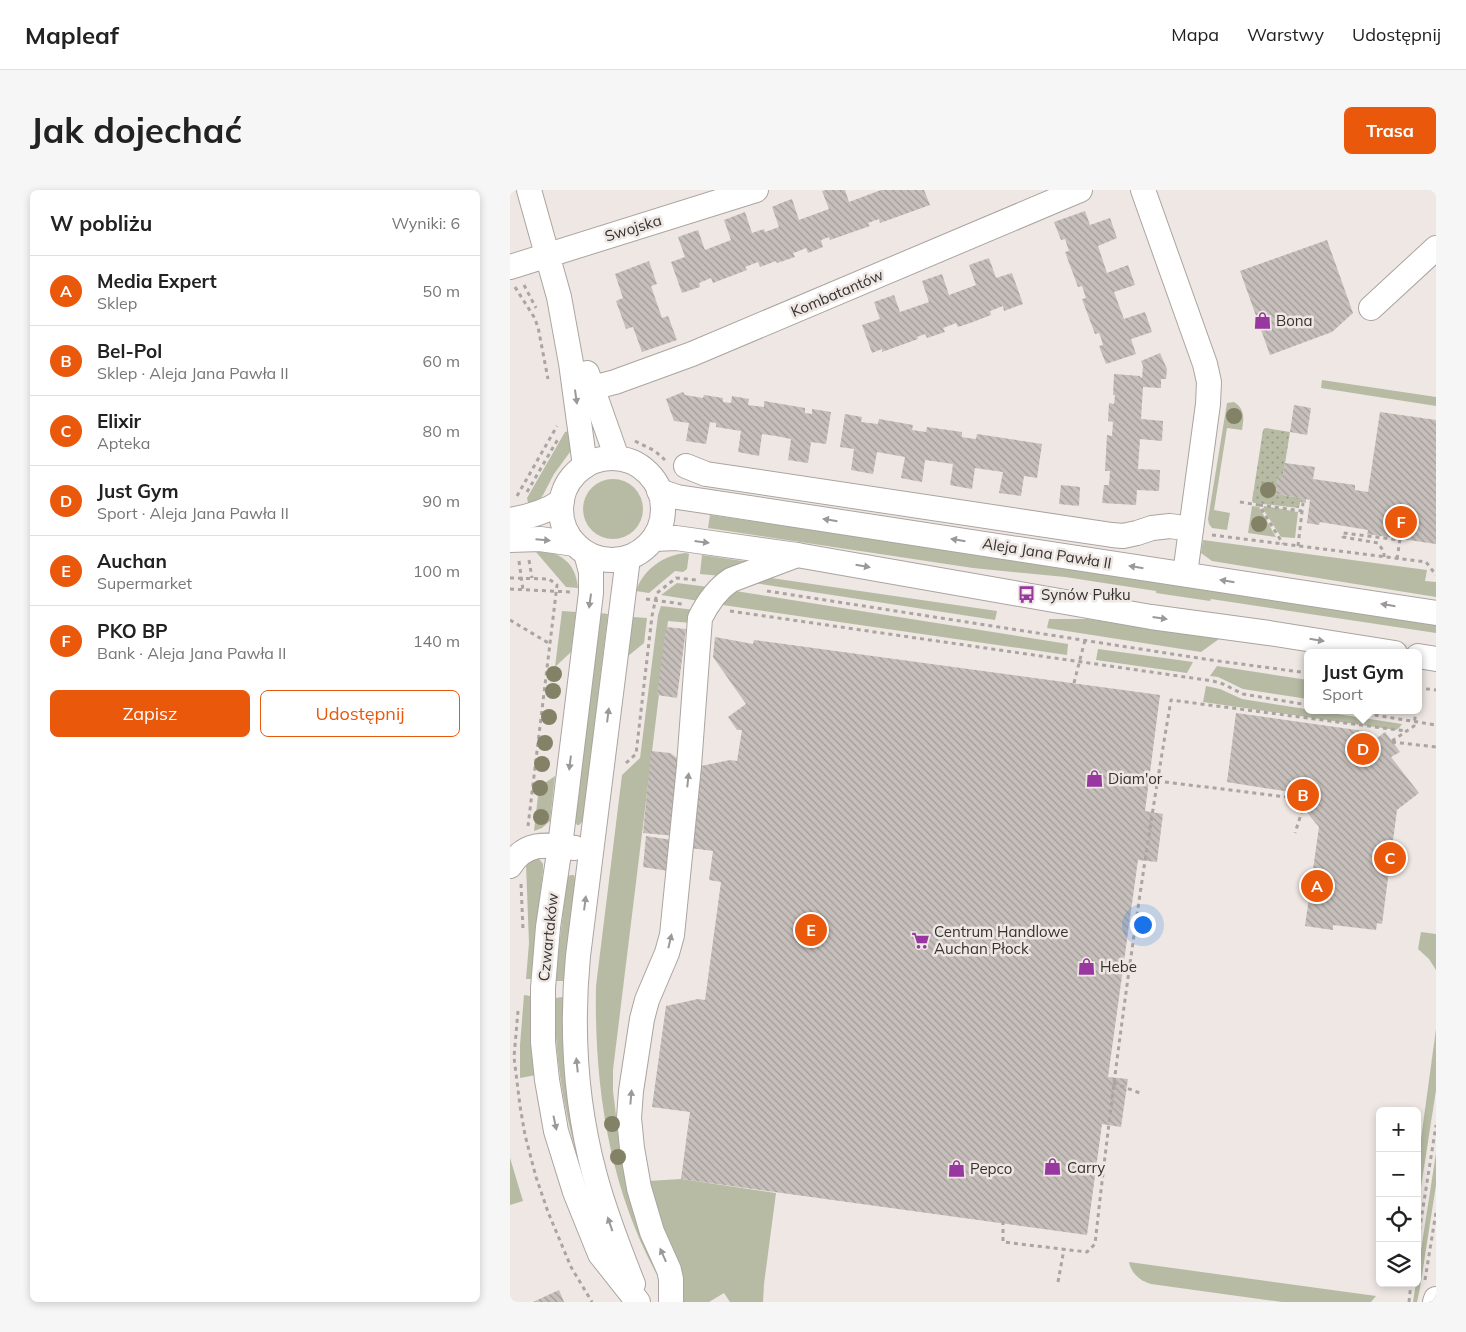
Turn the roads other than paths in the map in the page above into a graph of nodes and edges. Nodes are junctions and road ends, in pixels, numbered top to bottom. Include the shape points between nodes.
1 (530, 190) edge
2 (756, 190) edge
3 (1080, 190) edge
4 (1143, 190) edge
5 (1436, 248) edge
6 (547, 254) junction
7 (513, 271) edge
8 (559, 297) junction
9 (1371, 308) dead end
10 (592, 388) junction
11 (617, 458) junction
12 (676, 464) road end
13 (585, 466) junction
14 (659, 491) junction
15 (562, 501) junction
16 (512, 530) edge
17 (1199, 531) junction
18 (654, 538) junction
19 (581, 549) junction
20 (797, 555) junction
21 (628, 558) junction
22 (1185, 574) junction
23 (1436, 613) edge
24 (1370, 649) edge
25 (1422, 657) edge
26 (1436, 659) edge
27 (560, 846) junction
28 (591, 850) junction
29 (510, 866) edge
30 (639, 1302) edge
31 (671, 1302) edge

1 - 6 street
2 - 6 street, Swojska
3 - 10 street, Kombatantów via 692,354
4 - 17 street via 1209,382
5 - 9 street
6 - 7 street, Swojska
6 - 8 street
8 - 10 street
8 -> 13 street
10 - 11 street
11 - 13 street via 598,460
11 - 14 street via 631,461 648,473
12 - 17 street via 706,474 1112,536 1170,526
13 - 15 street via 569,483
14 - 18 street via 663,514
22 -> 14 street, Aleja Jana Pawła II via 695,500
15 - 16 street
15 - 19 street via 562,521
16 -> 19 street
17 - 22 street
18 -> 20 street via 676,538
18 - 21 street
19 - 21 street via 596,558
19 -> 27 street, Czwartaków via 591,572 592,593
20 -> 24 street via 1151,616
31 -> 20 street via 670,1270 652,1232 639,1188 629,1118 642,1019 672,935 700,618 723,585 736,577
28 -> 21 street, Czwartaków
23 -> 22 street, Aleja Jana Pawła II
25 - 26 street
27 - 28 street
27 - 29 street via 531,847 521,852
27 -> 30 street, Czwartaków via 543,988 543,1042 551,1106 566,1167 600,1254
30 -> 28 street, Czwartaków via 595,1177 580,1090 576,981

